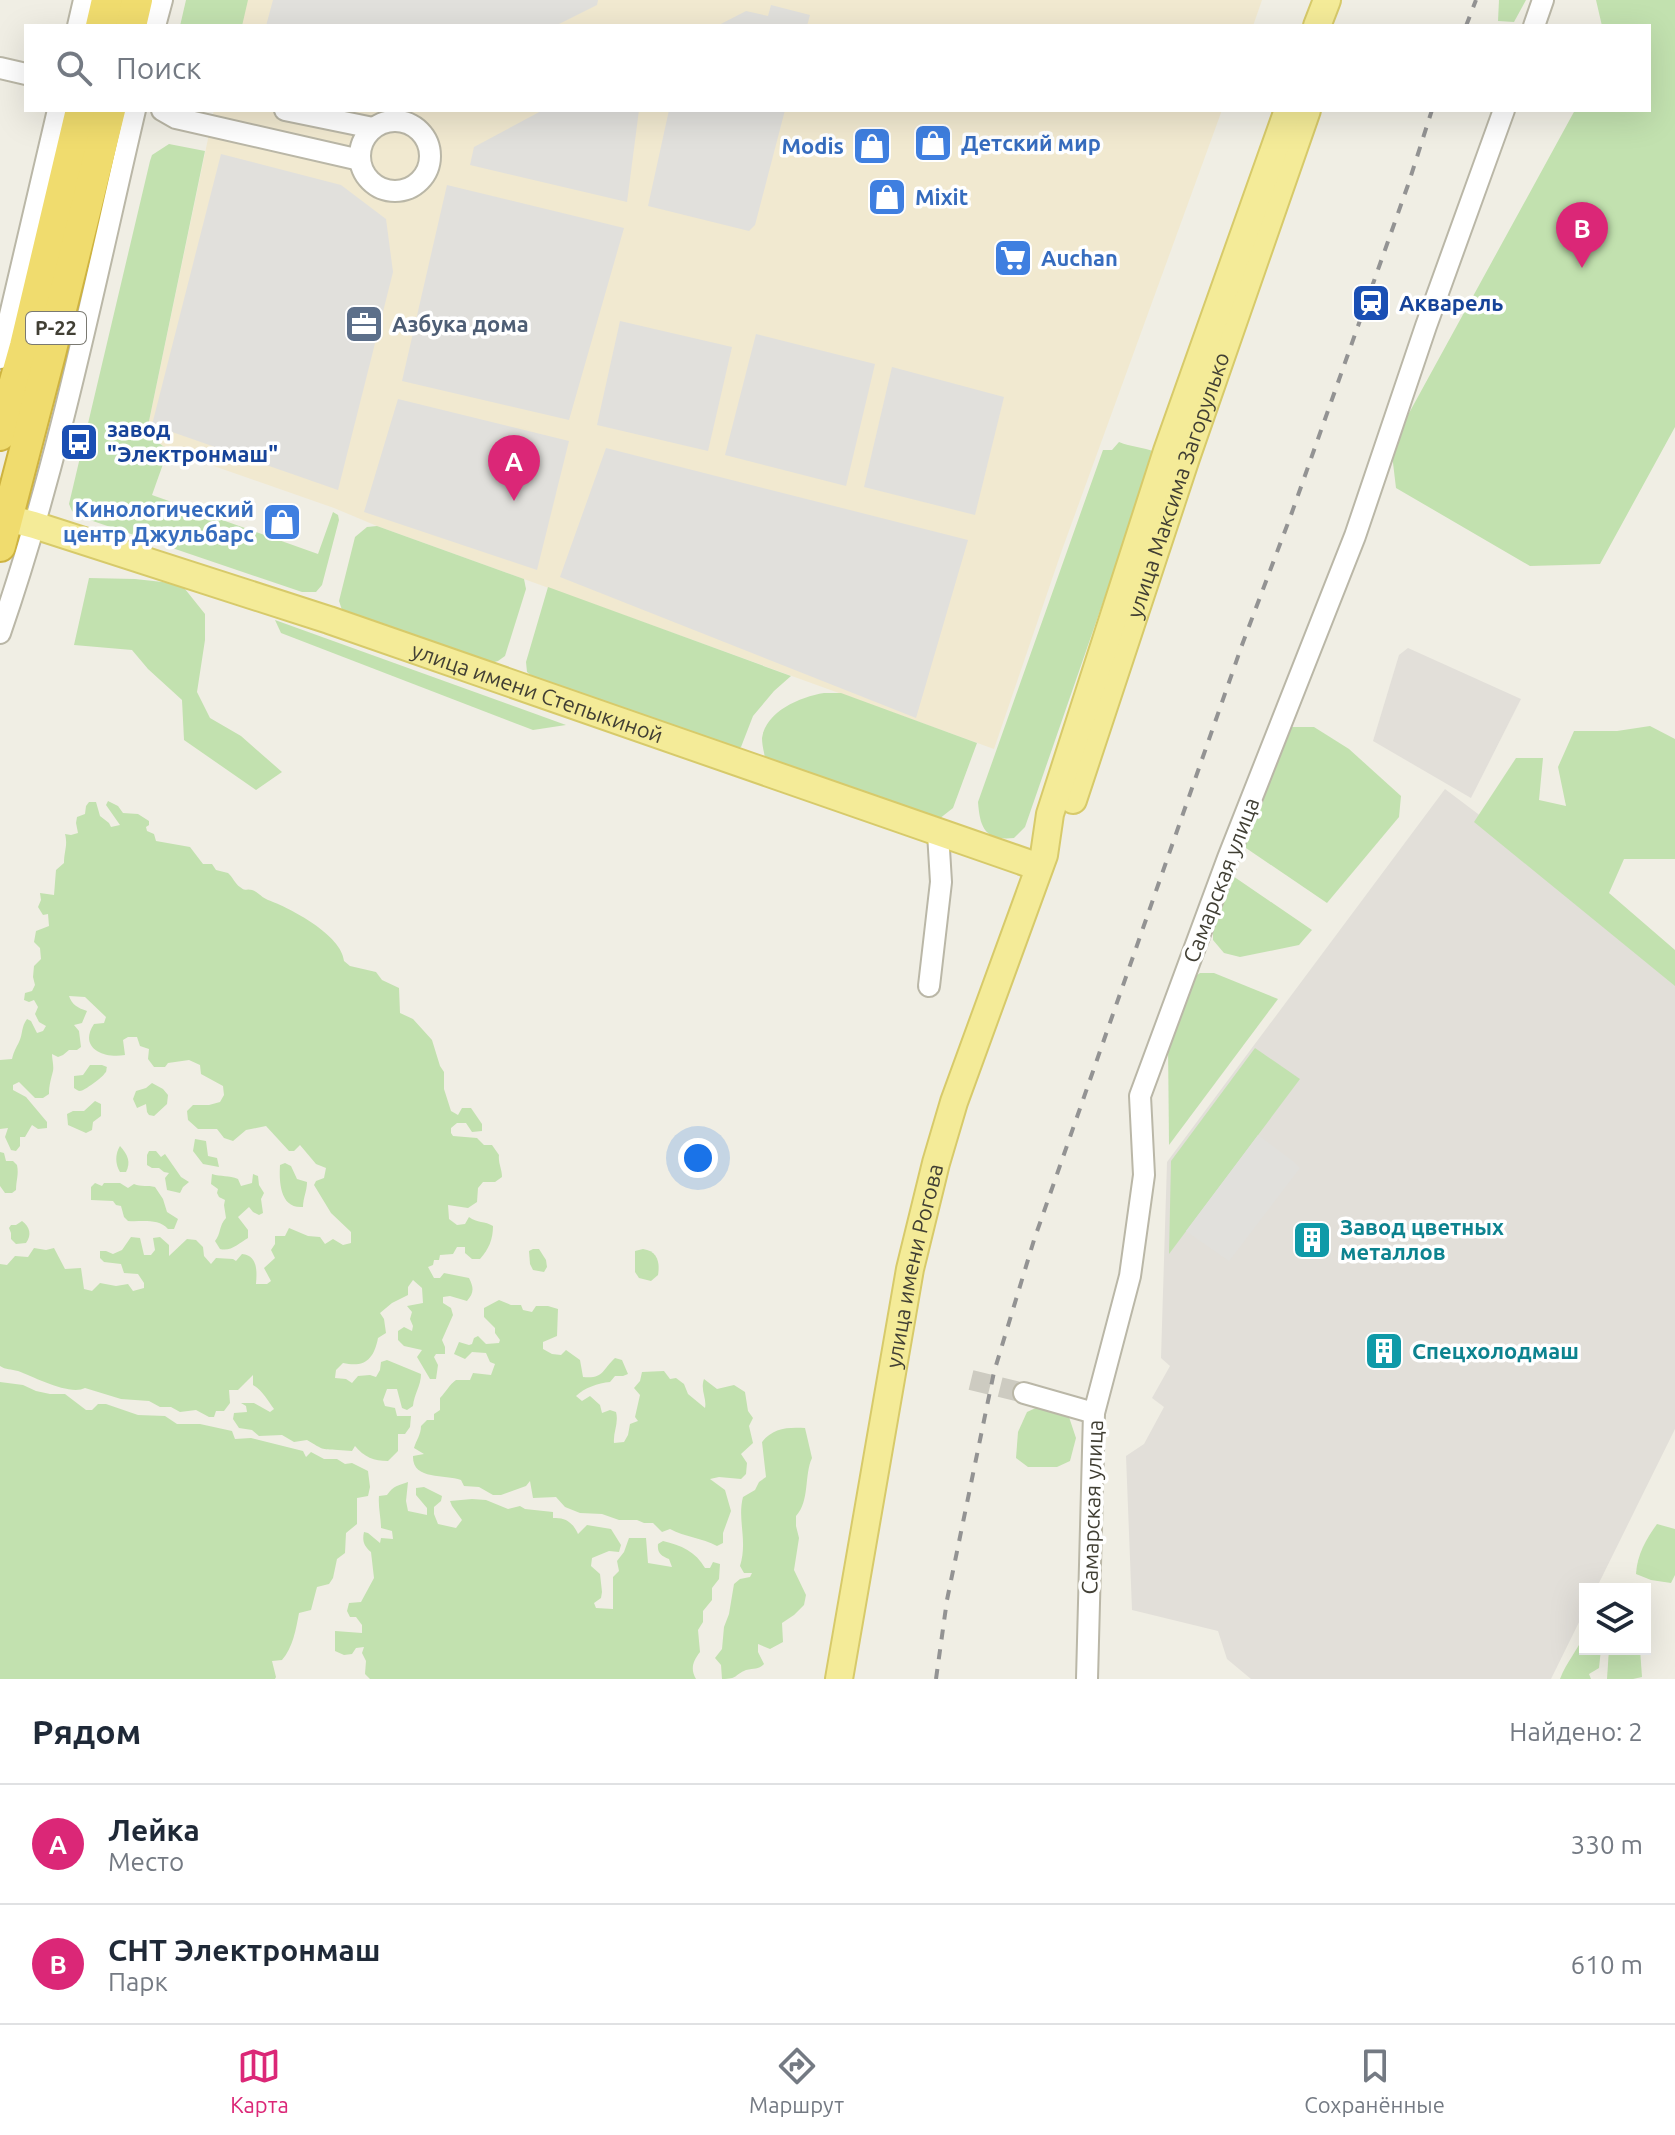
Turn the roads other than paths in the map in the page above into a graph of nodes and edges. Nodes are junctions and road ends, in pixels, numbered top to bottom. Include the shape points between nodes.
1 (84, 0) edge
2 (107, 0) edge
3 (137, 0) edge
4 (162, 0) edge
5 (1327, 0) edge
6 (1345, 0) edge
7 (1543, 0) edge
8 (78, 24) edge
9 (101, 24) edge
10 (131, 24) edge
11 (156, 24) edge
12 (1318, 24) edge
13 (1337, 24) edge
14 (1535, 24) edge
15 (0, 68) edge
16 (24, 74) edge
17 (58, 112) edge
18 (81, 112) edge
19 (110, 112) edge
20 (135, 112) edge
21 (166, 112) edge
22 (295, 112) edge
23 (1287, 112) edge
24 (1306, 112) edge
25 (1503, 112) edge
26 (373, 128) junction
27 (360, 160) junction
28 (0, 358) edge
29 (0, 435) edge
30 (10, 528) edge
31 (0, 633) edge
32 (938, 833) junction
33 (1042, 861) junction
34 (929, 986) dead end
35 (1024, 1393) tunnel mouth
36 (1094, 1413) junction
37 (839, 1679) edge
38 (1087, 1679) edge

1 - 8 street
2 - 9 highway
3 - 10 highway
4 - 11 street
5 - 12 main road
6 - 13 main road
7 - 14 street
15 - 16 street
17 - 28 street, Р-22
18 - 29 highway, Р-22
19 - 30 highway, Р-22
20 - 30 street via 54,456
21 - 27 street
22 - 26 street
23 - 33 main road, улица Максима Загорулько via 1162,466 1050,814
24 - 33 main road, улица Максима Загорулько via 1064,828
25 - 36 street, Самарская улица via 1355,536 1140,1096 1144,1175 1130,1276
26 - 27 street via 365,137
26 - 27 street via 399,121 418,130 427,142 428,167 411,187 385,190 373,184
30 - 31 street
30 - 32 main road, улица имени Степыкиной via 357,629
32 - 33 main road, улица имени Степыкиной
32 - 34 street via 941,882
33 - 37 main road, улица имени Рогова via 954,1102 924,1208
35 - 36 street
36 - 38 street, Самарская улица

